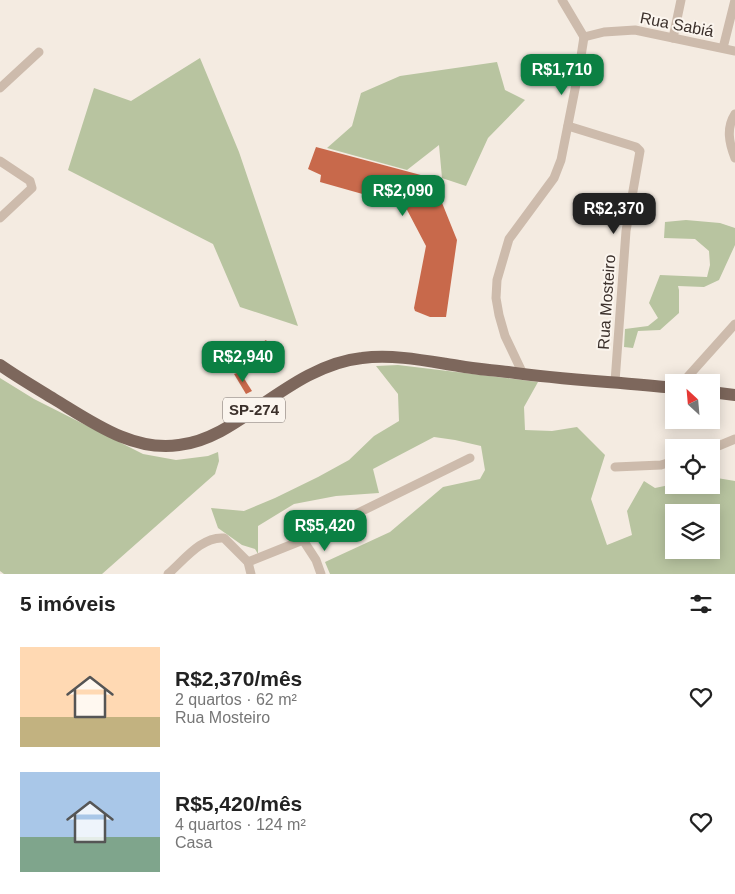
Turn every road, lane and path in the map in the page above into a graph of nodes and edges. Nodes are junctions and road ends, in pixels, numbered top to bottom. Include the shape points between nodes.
1 (562, 0) edge
2 (681, 0) edge
3 (735, 0) edge
4 (584, 37) junction
5 (673, 38) junction
6 (722, 48) junction
7 (735, 51) edge
8 (39, 52) dead end
9 (0, 88) edge
10 (735, 114) edge
11 (568, 126) junction
12 (735, 158) edge
13 (2, 166) edge
14 (0, 218) edge
15 (735, 324) edge
16 (0, 365) edge
17 (524, 374) junction
18 (690, 374) edge
19 (616, 382) junction
20 (665, 387) edge
21 (720, 393) edge
22 (735, 395) edge
23 (735, 439) edge
24 (720, 445) edge
25 (470, 458) dead end
26 (665, 464) edge
27 (615, 467) dead end
28 (303, 540) junction
29 (248, 562) junction
30 (168, 574) edge
31 (251, 574) edge
32 (321, 574) edge

1 - 4 street
2 - 5 street
3 - 6 street
4 - 5 street, Rua Sabiá via 635,30
4 - 11 street
5 - 6 street, Rua Sabiá
6 - 7 street, Rua Sabiá
8 - 9 street
10 - 12 street via 729,131
11 - 17 street via 554,178 509,239 497,280 498,315
11 - 19 street, Rua Mosteiro via 640,151 626,231
13 - 14 street via 30,181 32,188
15 - 18 street
16 - 17 main road, SP-274 via 109,432 129,440 161,446 180,445 217,433 318,370 361,358 421,359
17 - 19 main road, SP-274
19 - 20 main road, SP-274
21 - 22 main road
23 - 24 street
25 - 28 street
26 - 27 street
28 - 29 street
28 - 32 street
29 - 30 street via 224,538 215,537
29 - 31 street

